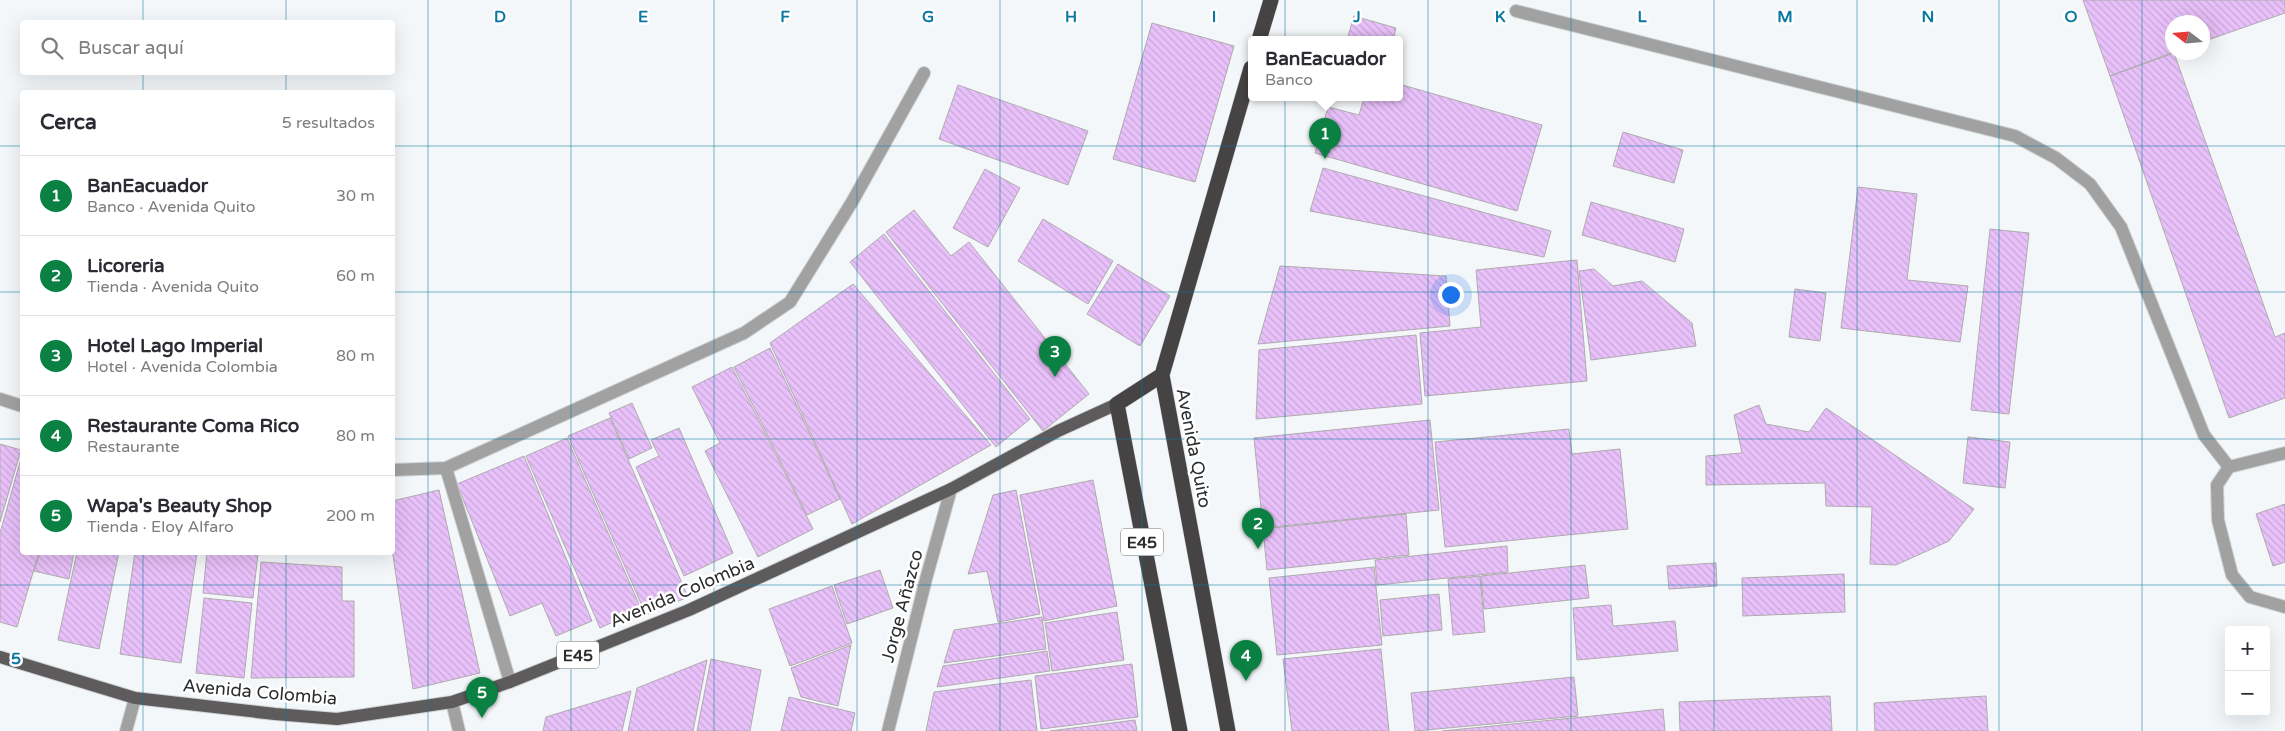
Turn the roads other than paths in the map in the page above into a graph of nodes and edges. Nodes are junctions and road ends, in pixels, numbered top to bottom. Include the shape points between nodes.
1 (1271, 0) edge
2 (1516, 11) dead end
3 (1260, 36) edge
4 (924, 73) dead end
5 (1248, 78) edge
6 (1162, 375) junction
7 (0, 399) edge
8 (1117, 404) junction
9 (20, 405) edge
10 (2285, 453) edge
11 (2229, 467) junction
12 (446, 468) junction
13 (395, 470) edge
14 (952, 489) junction
15 (2285, 606) edge
16 (0, 657) edge
17 (510, 682) junction
18 (135, 698) junction
19 (452, 702) junction
20 (126, 731) edge
21 (459, 731) edge
22 (888, 731) edge
23 (1180, 731) edge
24 (1228, 731) edge

1 - 3 highway
2 - 11 street via 2015,136 2056,158 2090,184 2121,227 2204,435
4 - 12 street via 852,202 790,302 744,333
5 - 6 highway
6 - 8 highway, Avenida Quito / E45
6 - 24 highway, Avenida Quito
7 - 9 street
8 - 14 main road, Avenida Colombia / E45 via 1058,431
8 - 23 highway, E45
10 - 11 street
11 - 15 street via 2217,485 2218,520 2232,575 2250,597
12 - 13 street
12 - 17 street
14 - 17 main road, Avenida Colombia / E45 via 689,610
14 - 22 street, Jorge Añazco
16 - 18 main road, Avenida Colombia / E45
17 - 19 main road, Avenida Colombia / E45
18 - 19 main road, Avenida Colombia / E45 via 337,718
18 - 20 street
19 - 21 street

